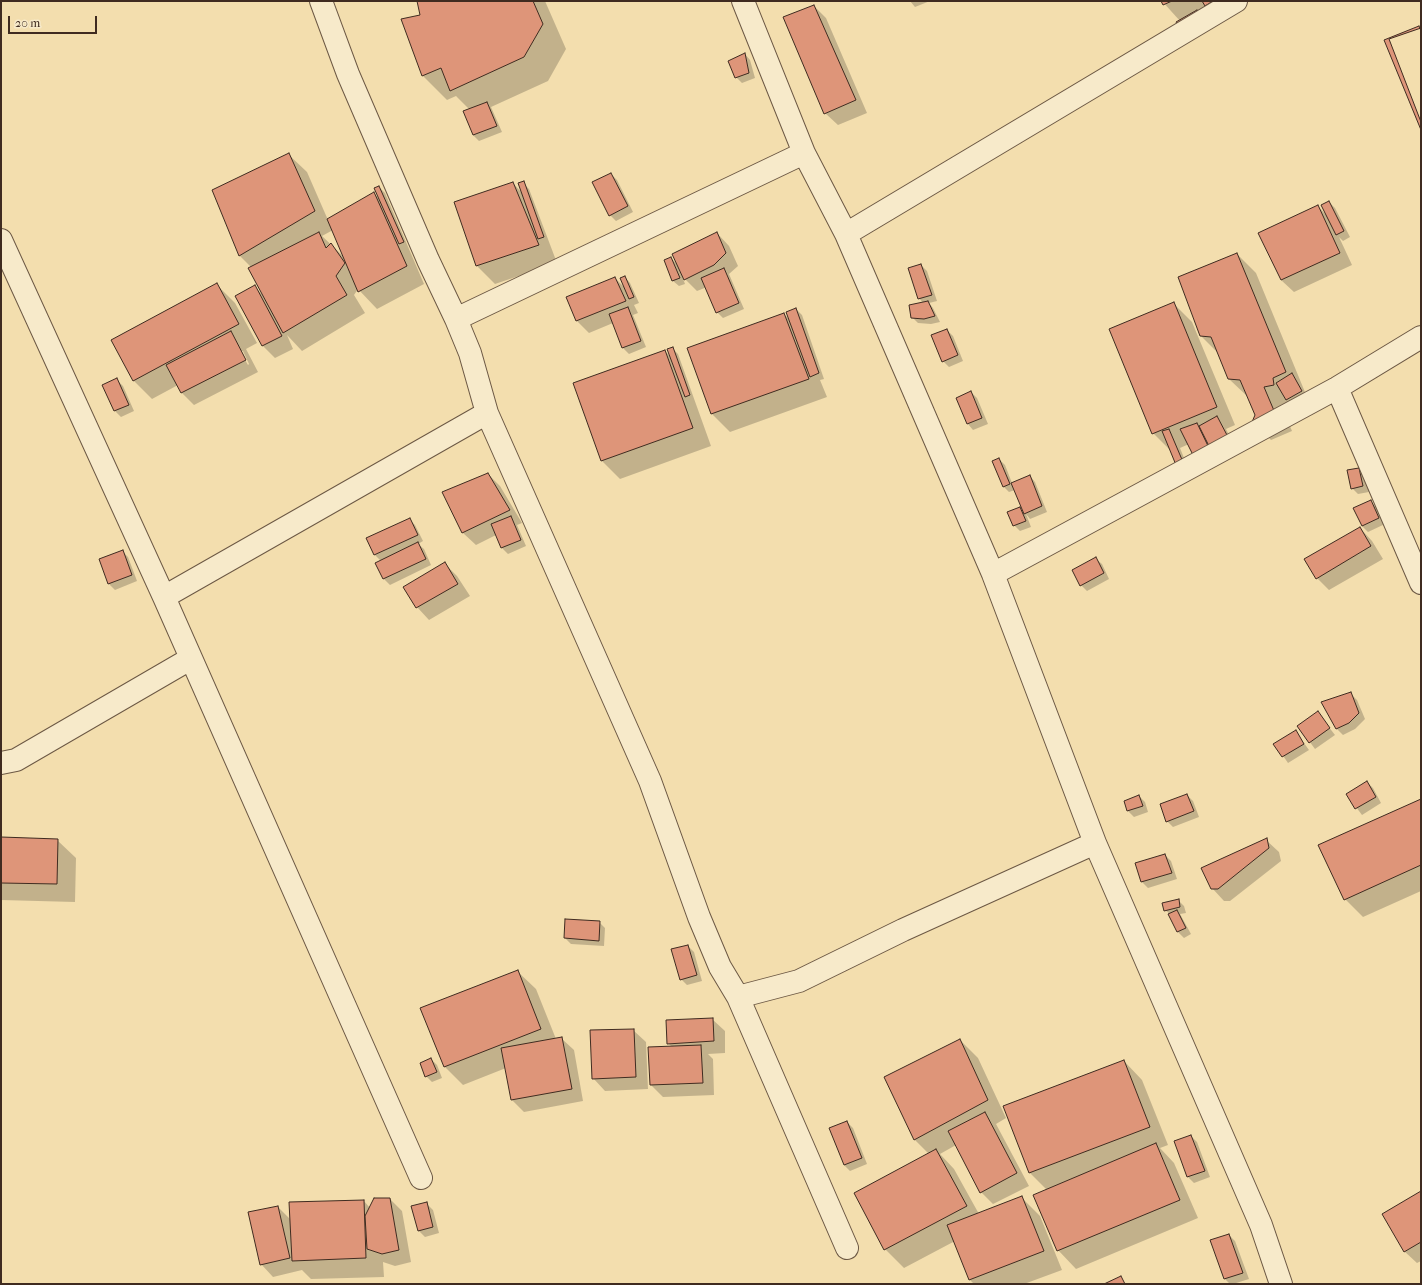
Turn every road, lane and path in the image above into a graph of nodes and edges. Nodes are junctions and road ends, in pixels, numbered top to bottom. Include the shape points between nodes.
1 (321, 1) edge
2 (743, 1) edge
3 (1236, 1) edge
4 (804, 153) junction
5 (846, 234) junction
6 (3, 250) edge
7 (456, 319) junction
8 (1421, 337) edge
9 (1337, 388) junction
10 (487, 413) junction
11 (993, 574) junction
12 (1421, 583) edge
13 (164, 597) junction
14 (190, 659) junction
15 (1, 763) edge
16 (1095, 843) junction
17 (738, 997) junction
18 (421, 1178) dead end
19 (847, 1248) dead end
20 (1281, 1284) edge

1 - 7 street via 351,81
2 - 4 street
3 - 5 street
4 - 5 street
4 - 7 street
5 - 11 street
6 - 13 street
7 - 10 street via 470,353
8 - 9 street
9 - 11 street
9 - 12 street
10 - 13 street
10 - 17 street via 650,781 717,960
11 - 16 street
13 - 14 street
14 - 15 street via 16,760
14 - 18 street
16 - 17 street via 903,930 799,981
16 - 20 street via 1261,1225
17 - 19 street

